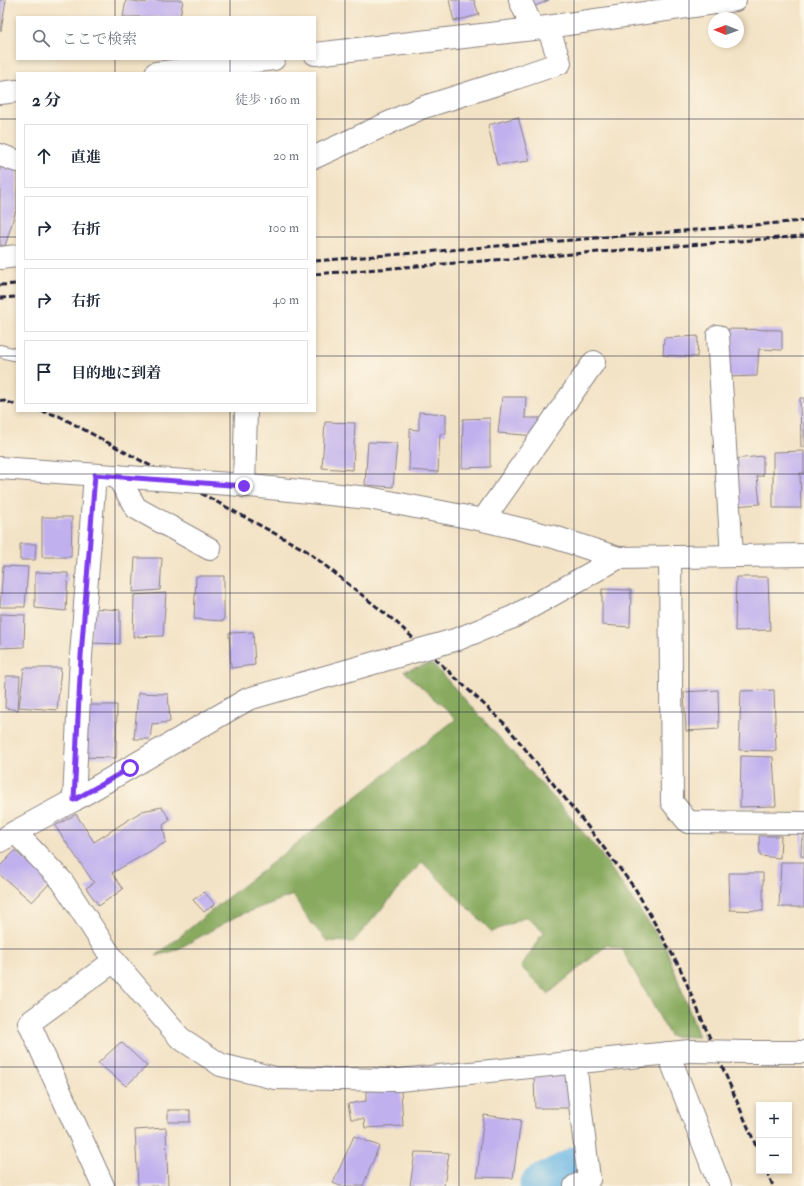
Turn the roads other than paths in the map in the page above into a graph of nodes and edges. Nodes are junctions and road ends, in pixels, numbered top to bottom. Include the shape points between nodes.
1 (520, 0) edge
2 (735, 0) edge
3 (540, 28) junction
4 (316, 54) edge
5 (266, 60) edge
6 (164, 72) edge
7 (16, 91) edge
8 (0, 93) edge
9 (0, 156) edge
10 (316, 157) edge
11 (16, 161) edge
12 (16, 256) edge
13 (0, 258) edge
14 (718, 336) dead end
15 (0, 351) edge
16 (16, 355) edge
17 (594, 362) dead end
18 (246, 412) edge
19 (0, 468) edge
20 (95, 475) junction
21 (116, 476) junction
22 (237, 485) junction
23 (483, 520) junction
24 (210, 549) dead end
25 (804, 555) edge
26 (732, 556) junction
27 (670, 557) junction
28 (618, 558) junction
29 (74, 800) junction
30 (804, 823) edge
31 (7, 837) edge
32 (114, 961) junction
33 (804, 1052) edge
34 (668, 1053) junction
35 (575, 1062) junction
36 (103, 1186) edge
37 (575, 1186) edge
38 (720, 1186) edge

1 - 3 street
2 - 3 street
3 - 4 street
3 - 10 street via 560,63 421,108
5 - 6 street
7 - 8 street
9 - 11 street
12 - 13 street
14 - 26 street
15 - 16 lane
17 - 23 street
18 - 22 street
19 - 20 street
20 - 21 street
20 - 29 street via 81,656
21 - 22 street, bridge
21 - 24 street via 136,508
22 - 23 street via 369,498
23 - 28 street via 554,537
25 - 26 street
26 - 27 street
27 - 28 street
27 - 30 street via 672,802 688,822
28 - 29 street, bridge via 513,617 458,639 248,699
29 - 31 street
31 - 32 street via 62,881
32 - 35 street via 180,1038 221,1065 275,1078 399,1080
32 - 36 street via 30,1022
33 - 34 street, bridge
34 - 35 street
34 - 38 street
35 - 37 street via 589,1179

